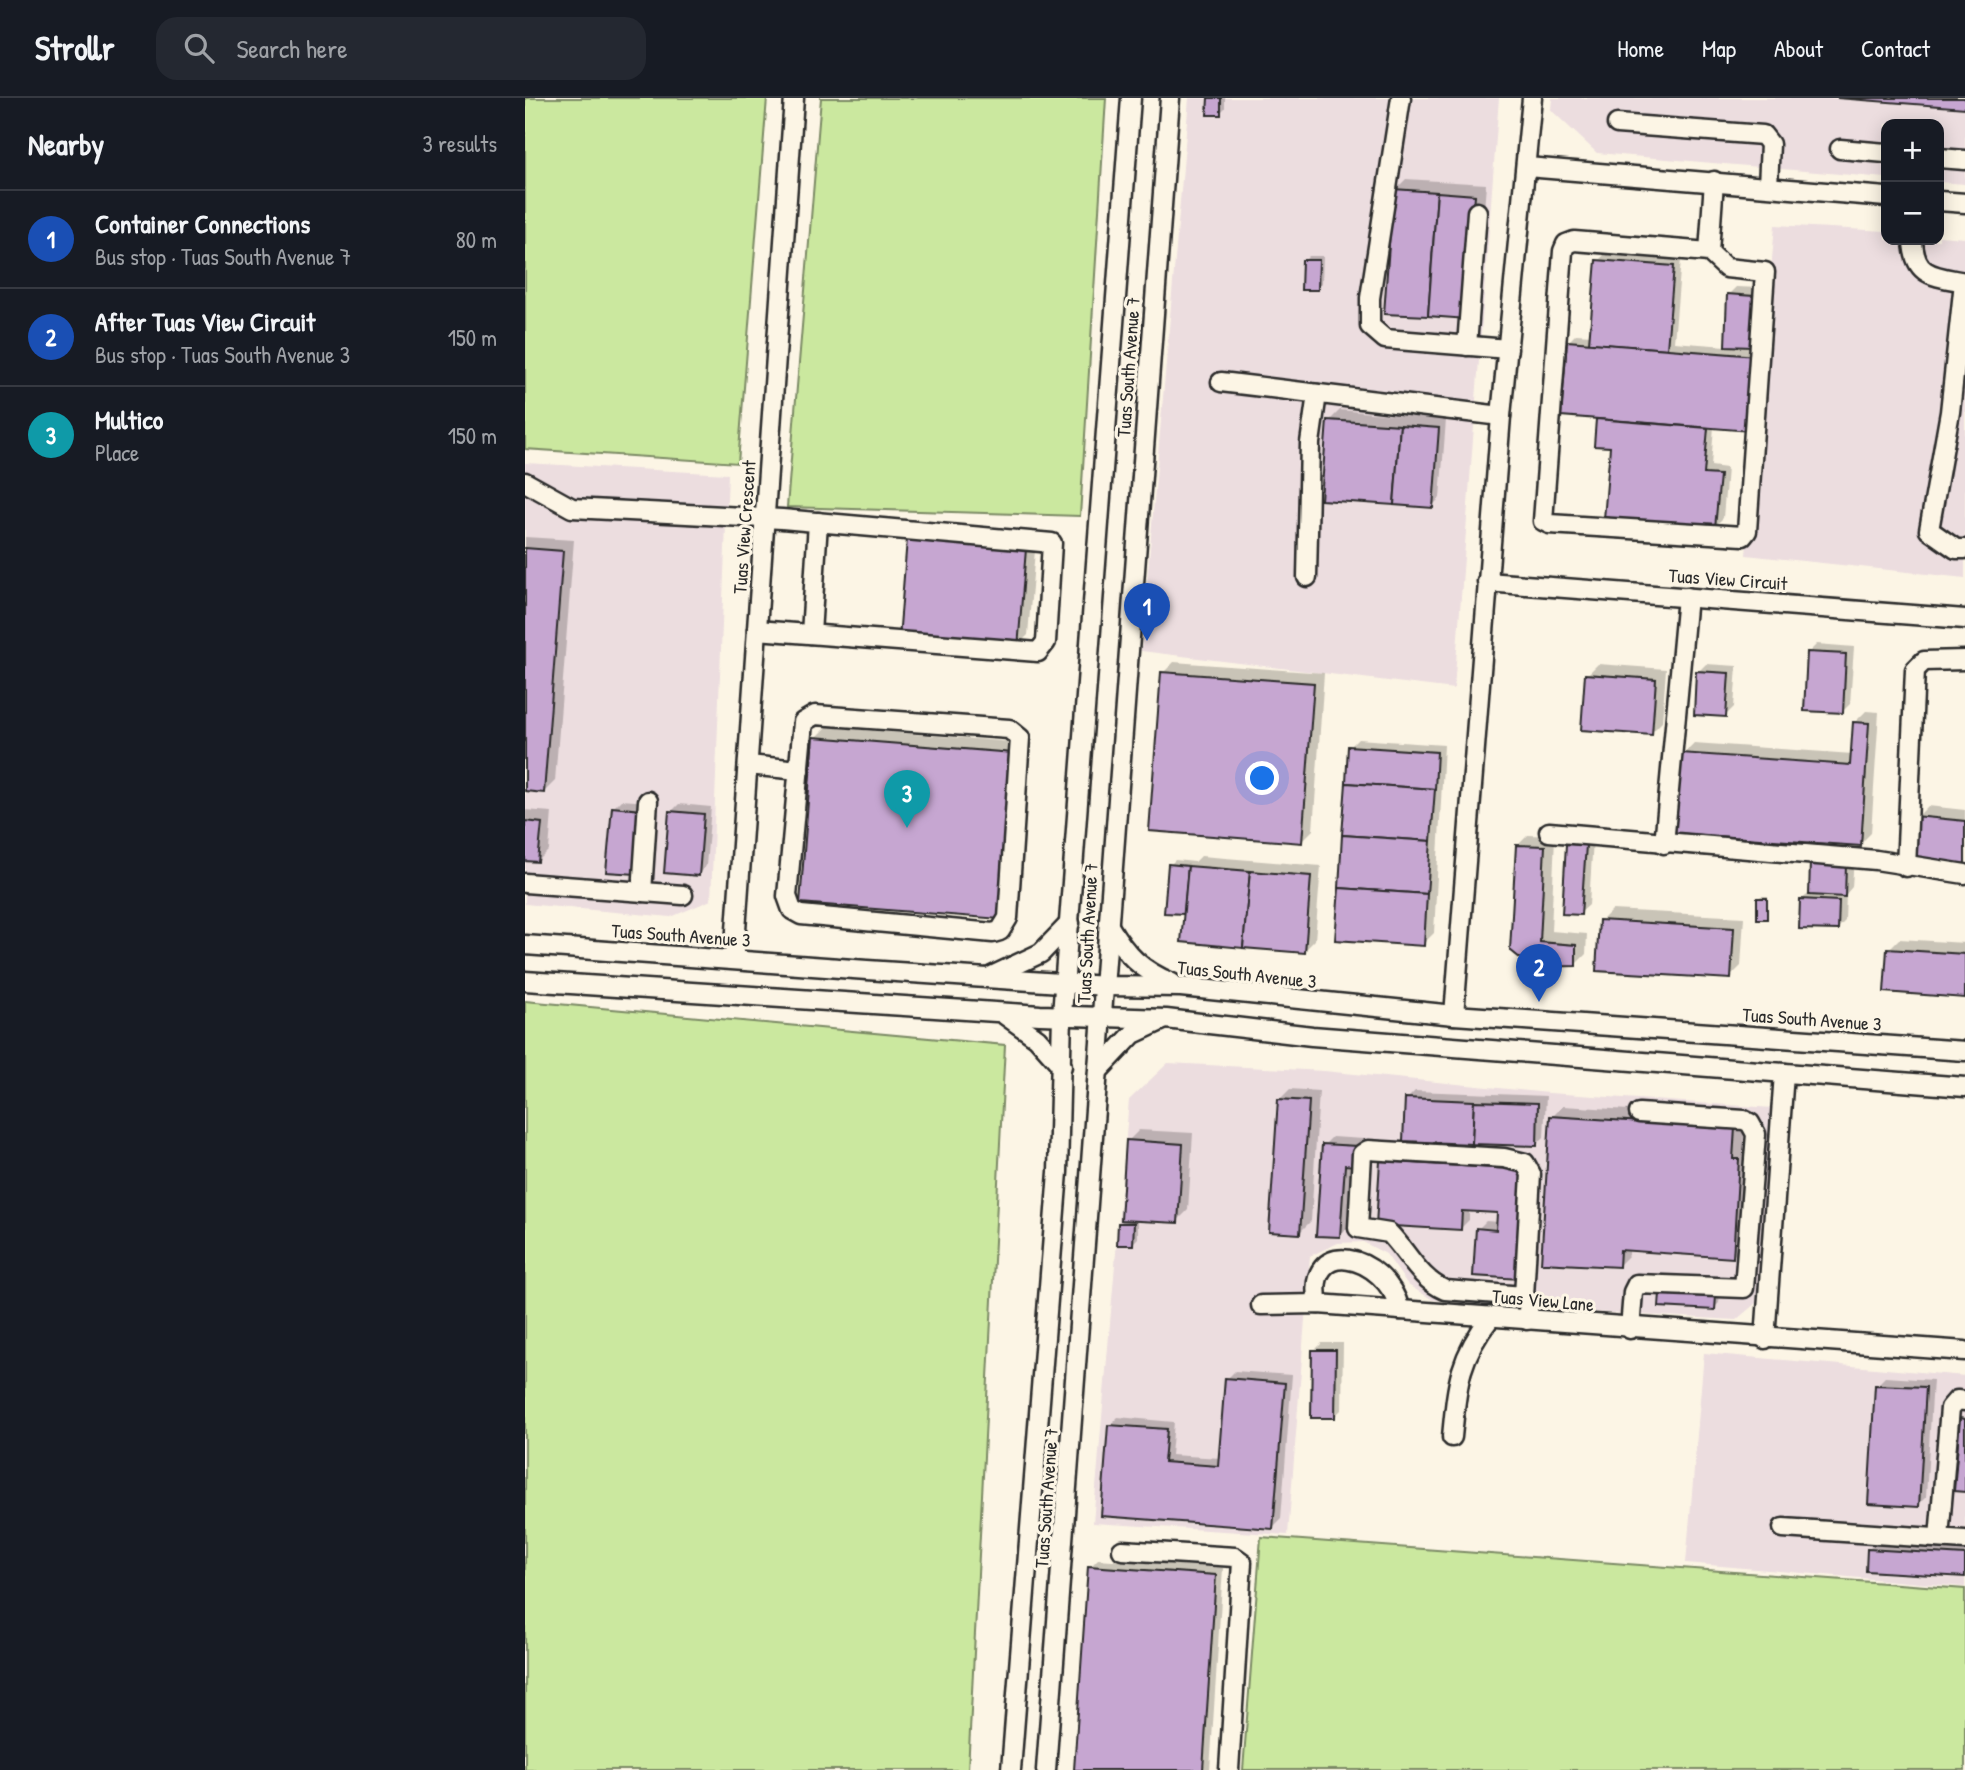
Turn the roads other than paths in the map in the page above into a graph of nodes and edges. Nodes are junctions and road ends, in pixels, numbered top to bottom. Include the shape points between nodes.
1 (794, 98) edge
2 (1131, 98) edge
3 (1170, 98) edge
4 (1401, 98) edge
5 (1532, 98) edge
6 (1617, 124) dead end
7 (1840, 149) dead end
8 (1881, 153) edge
9 (1944, 158) edge
10 (1965, 160) edge
11 (1527, 167) junction
12 (1714, 181) junction
13 (1768, 186) junction
14 (1881, 197) edge
15 (1944, 201) edge
16 (1965, 203) edge
17 (1477, 212) dead end
18 (1913, 245) edge
19 (1709, 252) junction
20 (1965, 282) edge
21 (1467, 346) junction
22 (1508, 349) junction
23 (1221, 382) dead end
24 (1317, 394) junction
25 (1501, 416) junction
26 (525, 482) edge
27 (766, 518) junction
28 (818, 522) junction
29 (1965, 549) edge
30 (1307, 577) dead end
31 (1487, 582) junction
32 (1687, 597) junction
33 (1965, 619) edge
34 (757, 631) junction
35 (811, 634) junction
36 (1965, 660) edge
37 (748, 765) junction
38 (799, 770) junction
39 (648, 801) dead end
40 (1549, 832) dead end
41 (1664, 844) junction
42 (1906, 867) junction
43 (1965, 874) edge
44 (525, 884) edge
45 (642, 892) junction
46 (683, 895) dead end
47 (1070, 923) junction
48 (1109, 926) junction
49 (525, 945) edge
50 (734, 959) junction
51 (989, 978) junction
52 (525, 981) edge
53 (1065, 982) junction
54 (1106, 986) junction
55 (1181, 987) junction
56 (998, 1010) junction
57 (1062, 1015) junction
58 (1454, 1015) junction
59 (1104, 1016) junction
60 (1166, 1019) junction
61 (1965, 1051) edge
62 (1062, 1066) junction
63 (1100, 1069) junction
64 (1784, 1073) junction
65 (1965, 1087) edge
66 (1639, 1113) dead end
67 (1524, 1296) junction
68 (1318, 1304) junction
69 (1261, 1305) dead end
70 (1400, 1310) junction
71 (1491, 1317) junction
72 (1527, 1320) junction
73 (1630, 1329) junction
74 (1765, 1339) junction
75 (1965, 1351) edge
76 (1965, 1401) edge
77 (1452, 1437) dead end
78 (1783, 1528) dead end
79 (1939, 1538) junction
80 (1965, 1540) edge
81 (1122, 1550) dead end
82 (1011, 1770) edge
83 (1046, 1770) edge
84 (1229, 1770) edge

1 - 27 street, Tuas View Crescent
2 - 47 street, Tuas South Avenue 7
3 - 48 street, Tuas South Avenue 7
4 - 21 street via 1370,298 1370,326 1385,339
5 - 11 street
6 - 13 street via 1763,135 1770,144
7 - 8 street
9 - 10 street
11 - 12 street
11 - 22 street
12 - 13 street
12 - 19 street
13 - 14 street
15 - 16 street
17 - 21 street
18 - 20 street via 1914,258 1926,274
19 - 19 street via 1726,268 1762,271 1766,278 1747,531 1738,538 1543,521 1564,247 1574,241
20 - 29 street via 1950,412 1929,530 1956,549
21 - 22 street
22 - 25 street
23 - 24 street
24 - 25 street
24 - 30 street via 1310,443
25 - 31 street
26 - 27 street via 572,508
27 - 28 street
27 - 34 street, Tuas View Crescent
28 - 35 street
28 - 35 street via 1042,540 1053,547 1046,642 1038,652
31 - 32 street, Tuas View Circuit
31 - 58 street
32 - 33 street, Tuas View Circuit
32 - 41 street
34 - 35 street
34 - 37 street, Tuas View Crescent
36 - 42 street via 1924,661 1915,670
37 - 38 street
37 - 50 street, Tuas View Crescent
38 - 38 street via 787,896 792,910 801,915 993,933 1006,926 1020,738 1014,731 815,715 803,722
39 - 45 street
40 - 41 street
41 - 42 street via 1876,860
42 - 43 street
44 - 45 street
45 - 46 street
47 - 51 street via 1039,954
47 - 53 street, Tuas South Avenue 7
48 - 54 street, Tuas South Avenue 7
48 - 55 street via 1134,962
49 - 50 street, Tuas South Avenue 3
50 - 51 street, Tuas South Avenue 3
51 - 53 street, Tuas South Avenue 3
52 - 56 street
53 - 54 street, Tuas South Avenue 3
53 - 57 street, Tuas South Avenue 7
54 - 55 street, Tuas South Avenue 3
54 - 59 street, Tuas South Avenue 7
55 - 58 street, Tuas South Avenue 3
56 - 57 street
56 - 62 street via 1024,1027
57 - 59 street
57 - 62 street, Tuas South Avenue 7
58 - 61 street, Tuas South Avenue 3
59 - 60 street
59 - 63 street, Tuas South Avenue 7
60 - 63 street via 1133,1034
60 - 64 street via 1326,1037
62 - 82 street, Tuas South Avenue 7 via 1058,1172
63 - 83 street, Tuas South Avenue 7
64 - 65 street
64 - 74 street
66 - 73 street via 1744,1121 1756,1134 1744,1288 1637,1284
67 - 67 street via 1531,1174 1525,1163 1368,1150 1362,1154 1358,1228 1389,1233 1435,1286
67 - 72 street
68 - 69 street, Tuas View Lane
68 - 70 street, Tuas View Lane
68 - 70 street via 1322,1271 1328,1263 1344,1259 1378,1272 1390,1284
70 - 71 street, Tuas View Lane
71 - 72 street, Tuas View Lane
71 - 77 street via 1472,1341 1462,1364
72 - 73 street, Tuas View Lane
73 - 74 street, Tuas View Lane
74 - 75 street, Tuas View Lane
76 - 79 street via 1957,1400 1950,1408
78 - 79 street
79 - 80 street
81 - 84 street via 1235,1557 1242,1562

